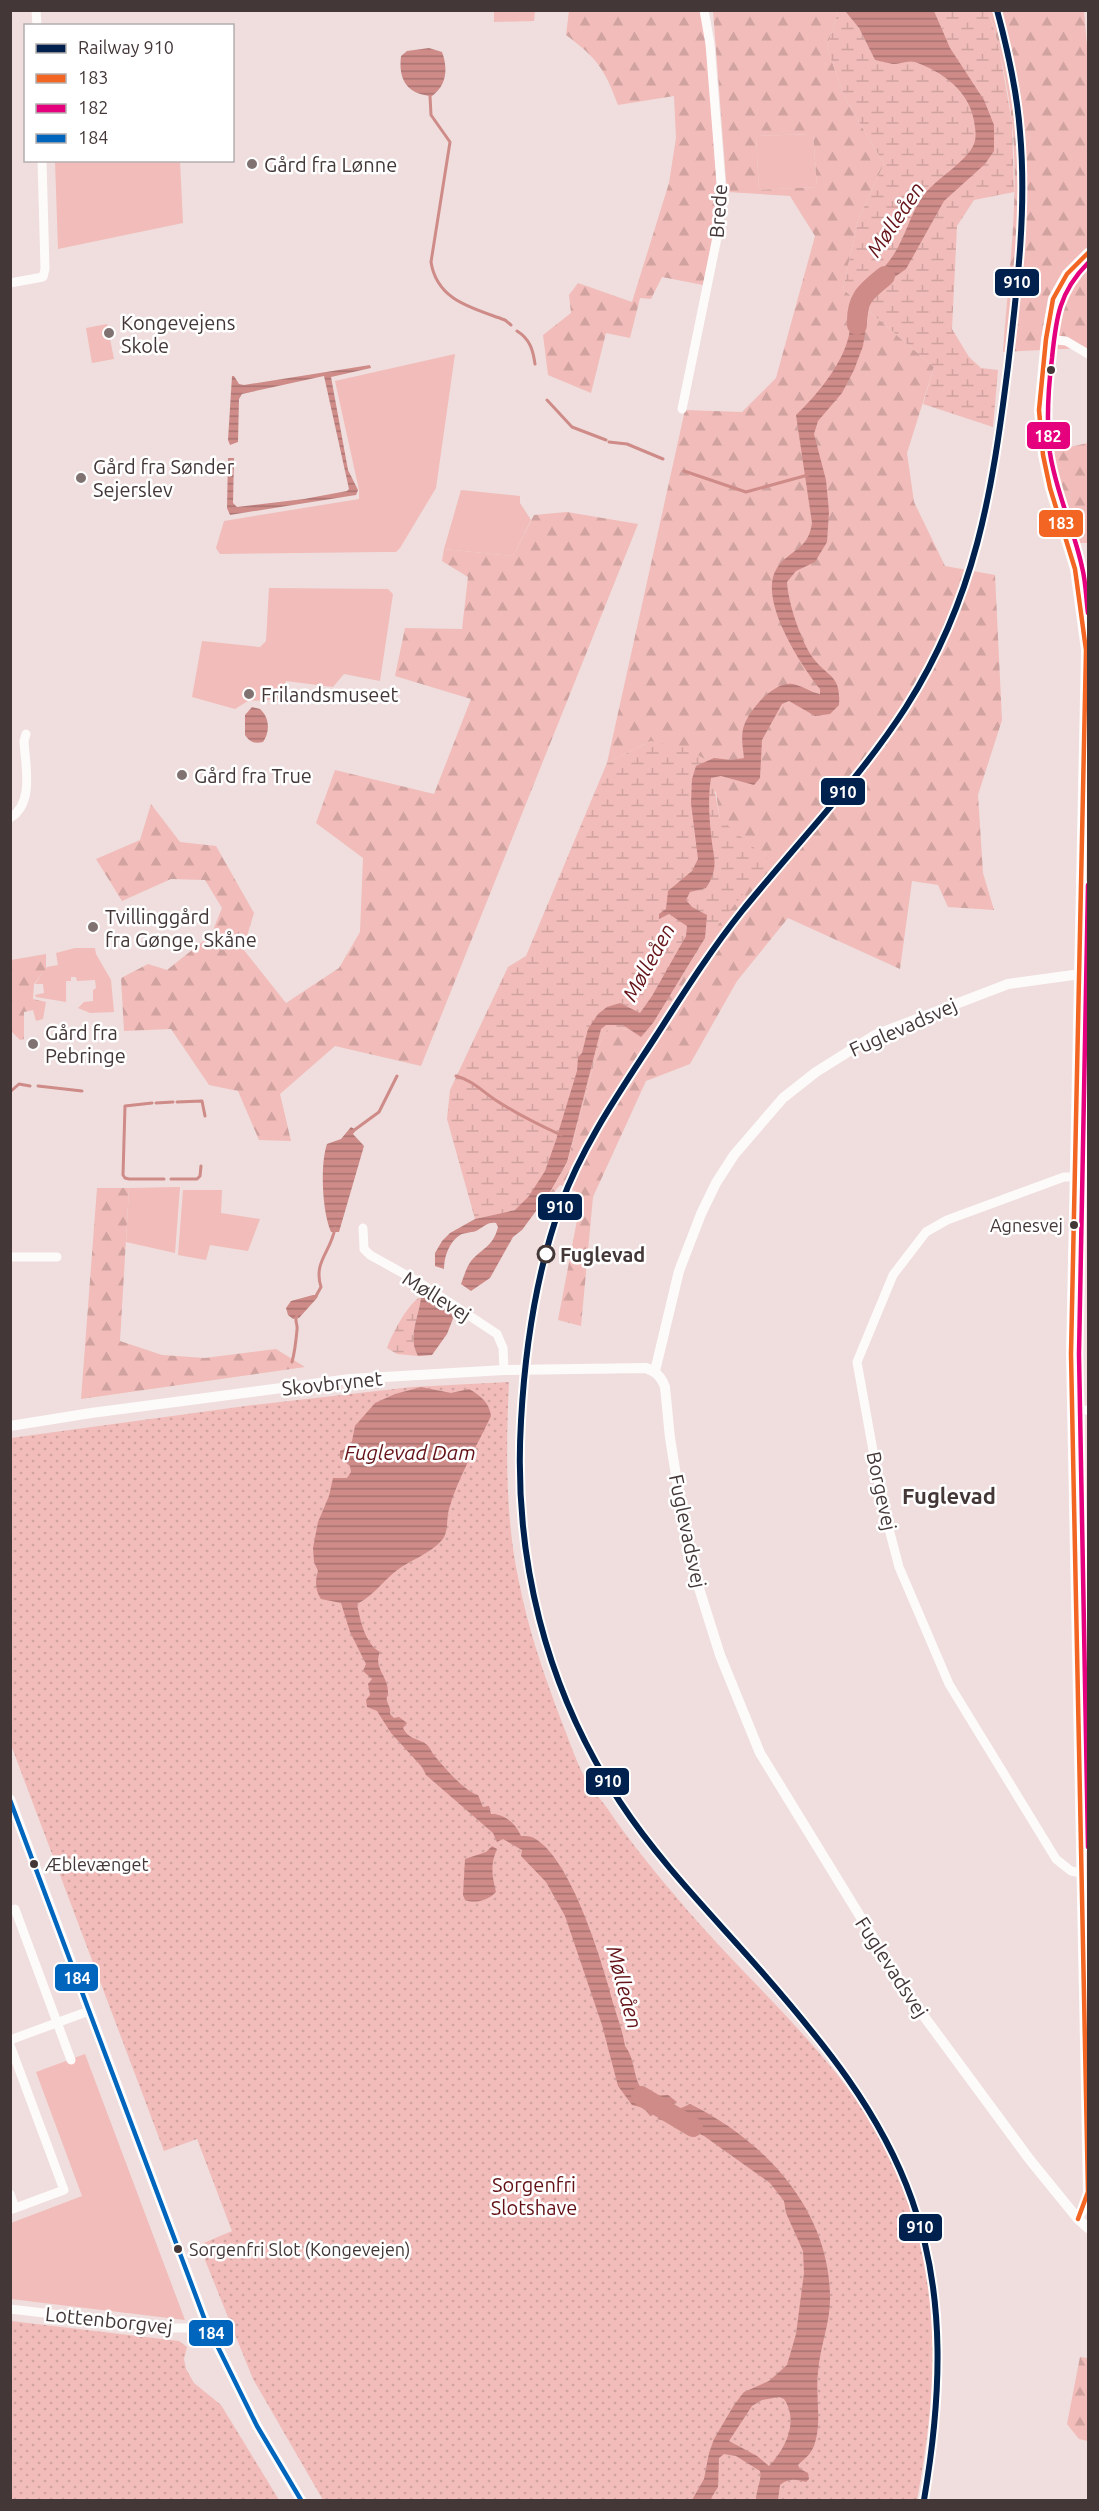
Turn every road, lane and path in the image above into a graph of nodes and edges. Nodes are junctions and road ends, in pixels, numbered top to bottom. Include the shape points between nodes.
1 (704, 10) edge
2 (42, 162) edge
3 (1089, 253) edge
4 (10, 283) edge
5 (1046, 339) junction
6 (1089, 354) edge
7 (682, 409) dead end
8 (1087, 650) edge
9 (26, 734) dead end
10 (10, 818) edge
11 (1085, 974) edge
12 (1075, 1162) junction
13 (1089, 1162) edge
14 (1075, 1177) junction
15 (363, 1228) dead end
16 (10, 1257) edge
17 (57, 1257) dead end
18 (504, 1370) junction
19 (655, 1371) junction
20 (1089, 1410) edge
21 (1073, 1411) junction
22 (10, 1426) edge
23 (1075, 1545) junction
24 (1089, 1545) edge
25 (1083, 1699) edge
26 (10, 1799) edge
27 (14, 1819) edge
28 (1084, 1865) edge
29 (15, 1909) dead end
30 (89, 2011) junction
31 (57, 2023) junction
32 (10, 2040) edge
33 (10, 2045) edge
34 (71, 2060) dead end
35 (10, 2194) edge
36 (13, 2209) edge
37 (1078, 2219) junction
38 (1089, 2228) edge
39 (10, 2309) edge
40 (206, 2323) junction
41 (301, 2500) edge

1 - 7 street, Brede via 722,195 718,233
2 - 4 street via 43,277
3 - 5 street via 1067,274 1053,299
5 - 6 street via 1066,342
5 - 8 street via 1039,410 1043,455 1075,569
8 - 11 street
9 - 10 street via 27,794 23,807
11 - 12 street
11 - 19 street, Fuglevadsvej via 1008,984 875,1035 783,1098 716,1182 679,1271
12 - 13 street
12 - 14 street
14 - 21 street
14 - 28 street, Borgevej via 1064,1177 947,1220 926,1232 893,1275 857,1362 899,1568 928,1641 949,1684 1056,1859 1071,1871
15 - 18 street, Møllevej via 364,1249 370,1256 497,1334 503,1348
16 - 17 street
18 - 19 street, Skovbrynet
18 - 22 street, Skovbrynet via 305,1384
19 - 37 street, Fuglevadsvej via 665,1387 680,1503 698,1586 720,1655 760,1753 909,1996
20 - 21 street
21 - 23 street
23 - 24 street
23 - 25 street
25 - 28 street
26 - 27 street
27 - 30 street
28 - 37 street via 1088,2192
29 - 31 street
30 - 31 street
30 - 40 street
31 - 32 street
31 - 34 street
33 - 36 street via 64,2190
35 - 36 street
37 - 38 street, Fuglevadsvej
39 - 40 street, Lottenborgvej via 172,2328
40 - 41 street via 257,2426

